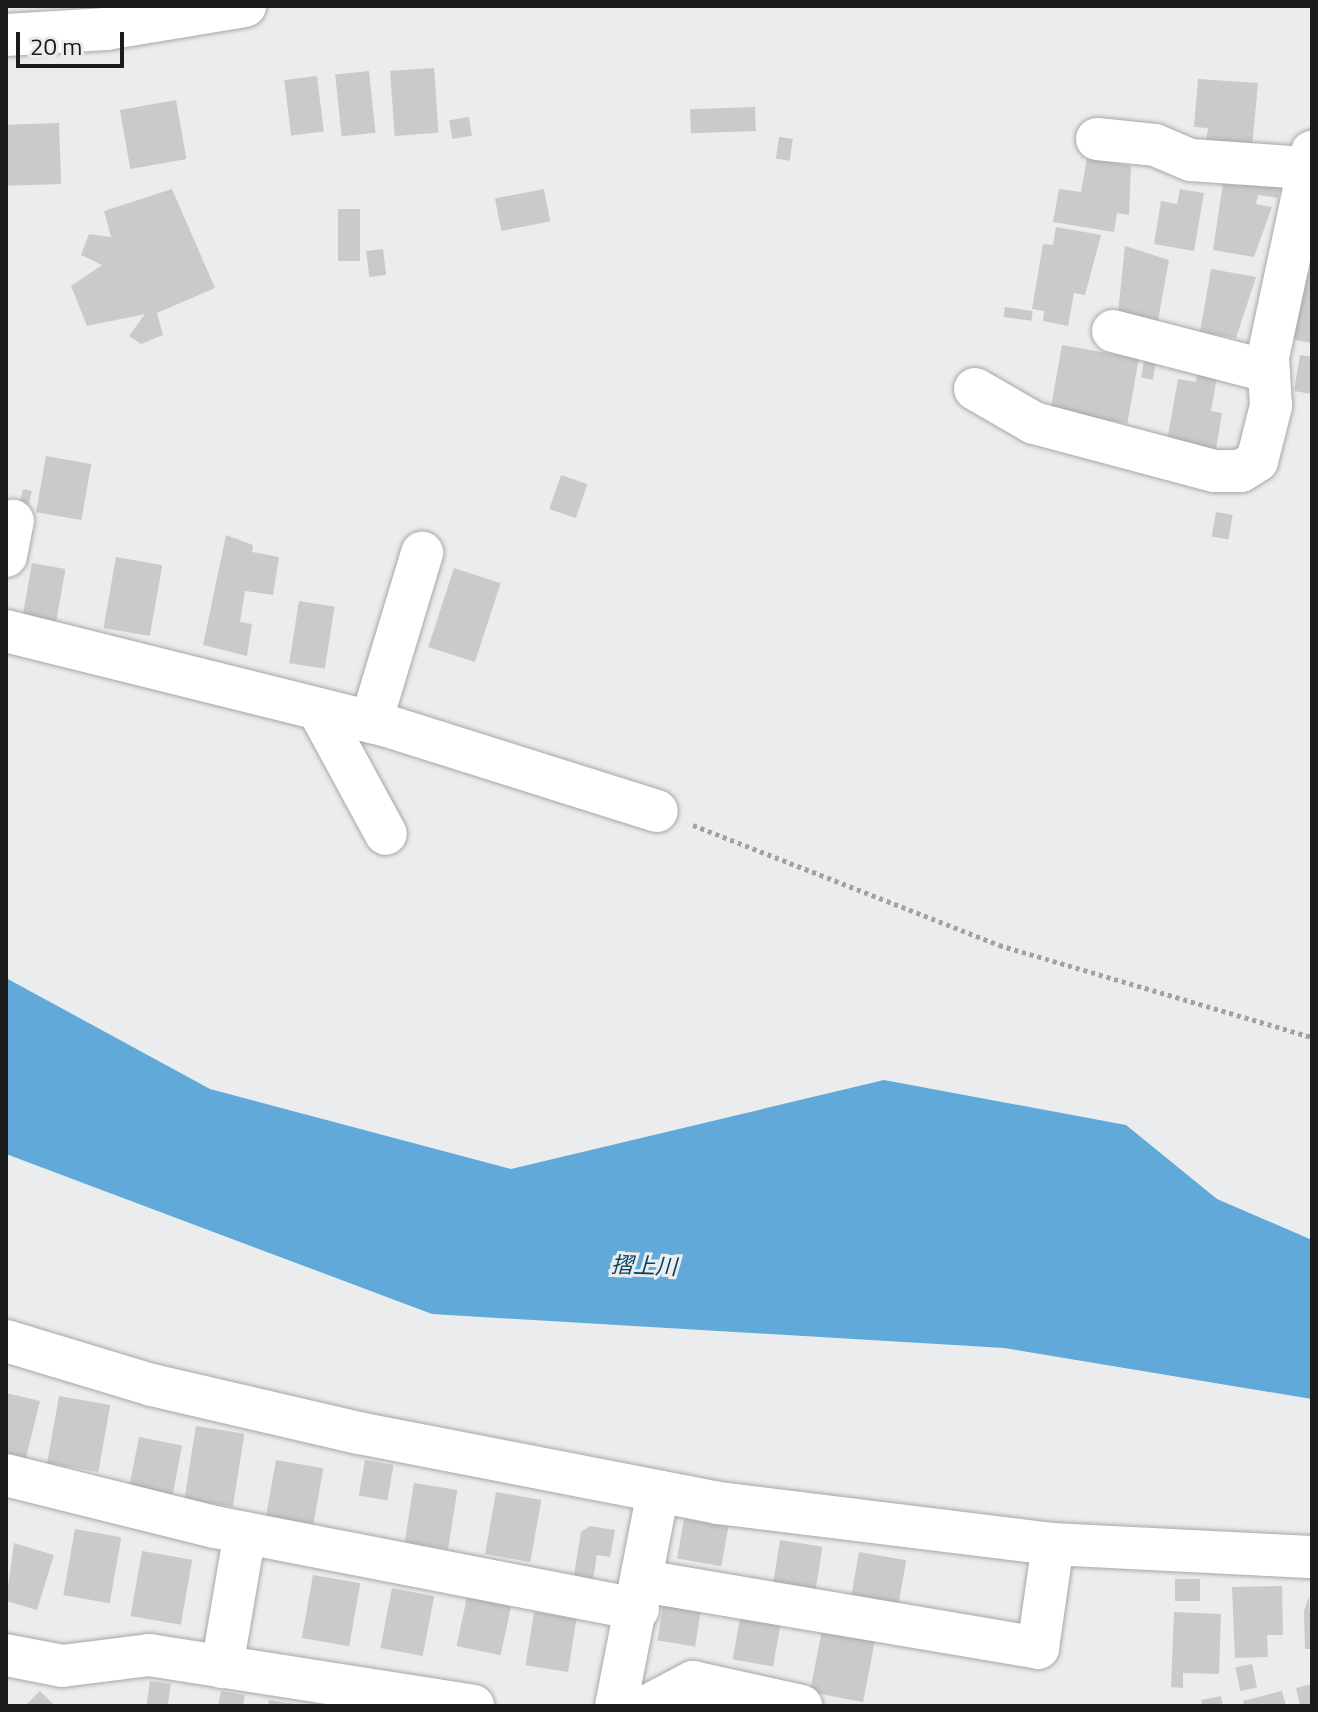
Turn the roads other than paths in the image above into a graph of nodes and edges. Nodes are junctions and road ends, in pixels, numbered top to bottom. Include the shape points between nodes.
1 (245, 6) edge
2 (6, 35) edge
3 (1097, 139) dead end
4 (1308, 160) edge
5 (1113, 331) dead end
6 (1268, 371) junction
7 (975, 389) dead end
8 (422, 553) dead end
9 (6, 631) edge
10 (318, 709) junction
11 (371, 722) junction
12 (657, 811) road end
13 (386, 834) dead end
14 (6, 1341) edge
15 (6, 1475) edge
16 (658, 1492) junction
17 (245, 1533) junction
18 (1053, 1544) junction
19 (1312, 1557) edge
20 (640, 1595) junction
21 (6, 1655) edge
22 (222, 1667) junction
23 (473, 1706) edge
24 (616, 1706) edge
25 (647, 1706) edge
26 (801, 1706) edge

1 - 2 street via 106,29
3 - 4 street via 1155,145 1191,160
4 - 6 street
5 - 6 street
6 - 7 street via 1264,448 1257,461 1230,474 1034,423
8 - 11 street
9 - 10 street
10 - 11 street
10 - 13 street
11 - 12 street
14 - 16 street via 329,1426
15 - 17 street
16 - 18 street
16 - 20 street
17 - 20 street
17 - 22 street
18 - 19 street
18 - 20 street via 1038,1648
20 - 24 street
21 - 22 street via 62,1666 149,1655
22 - 23 street
25 - 26 street via 693,1682

